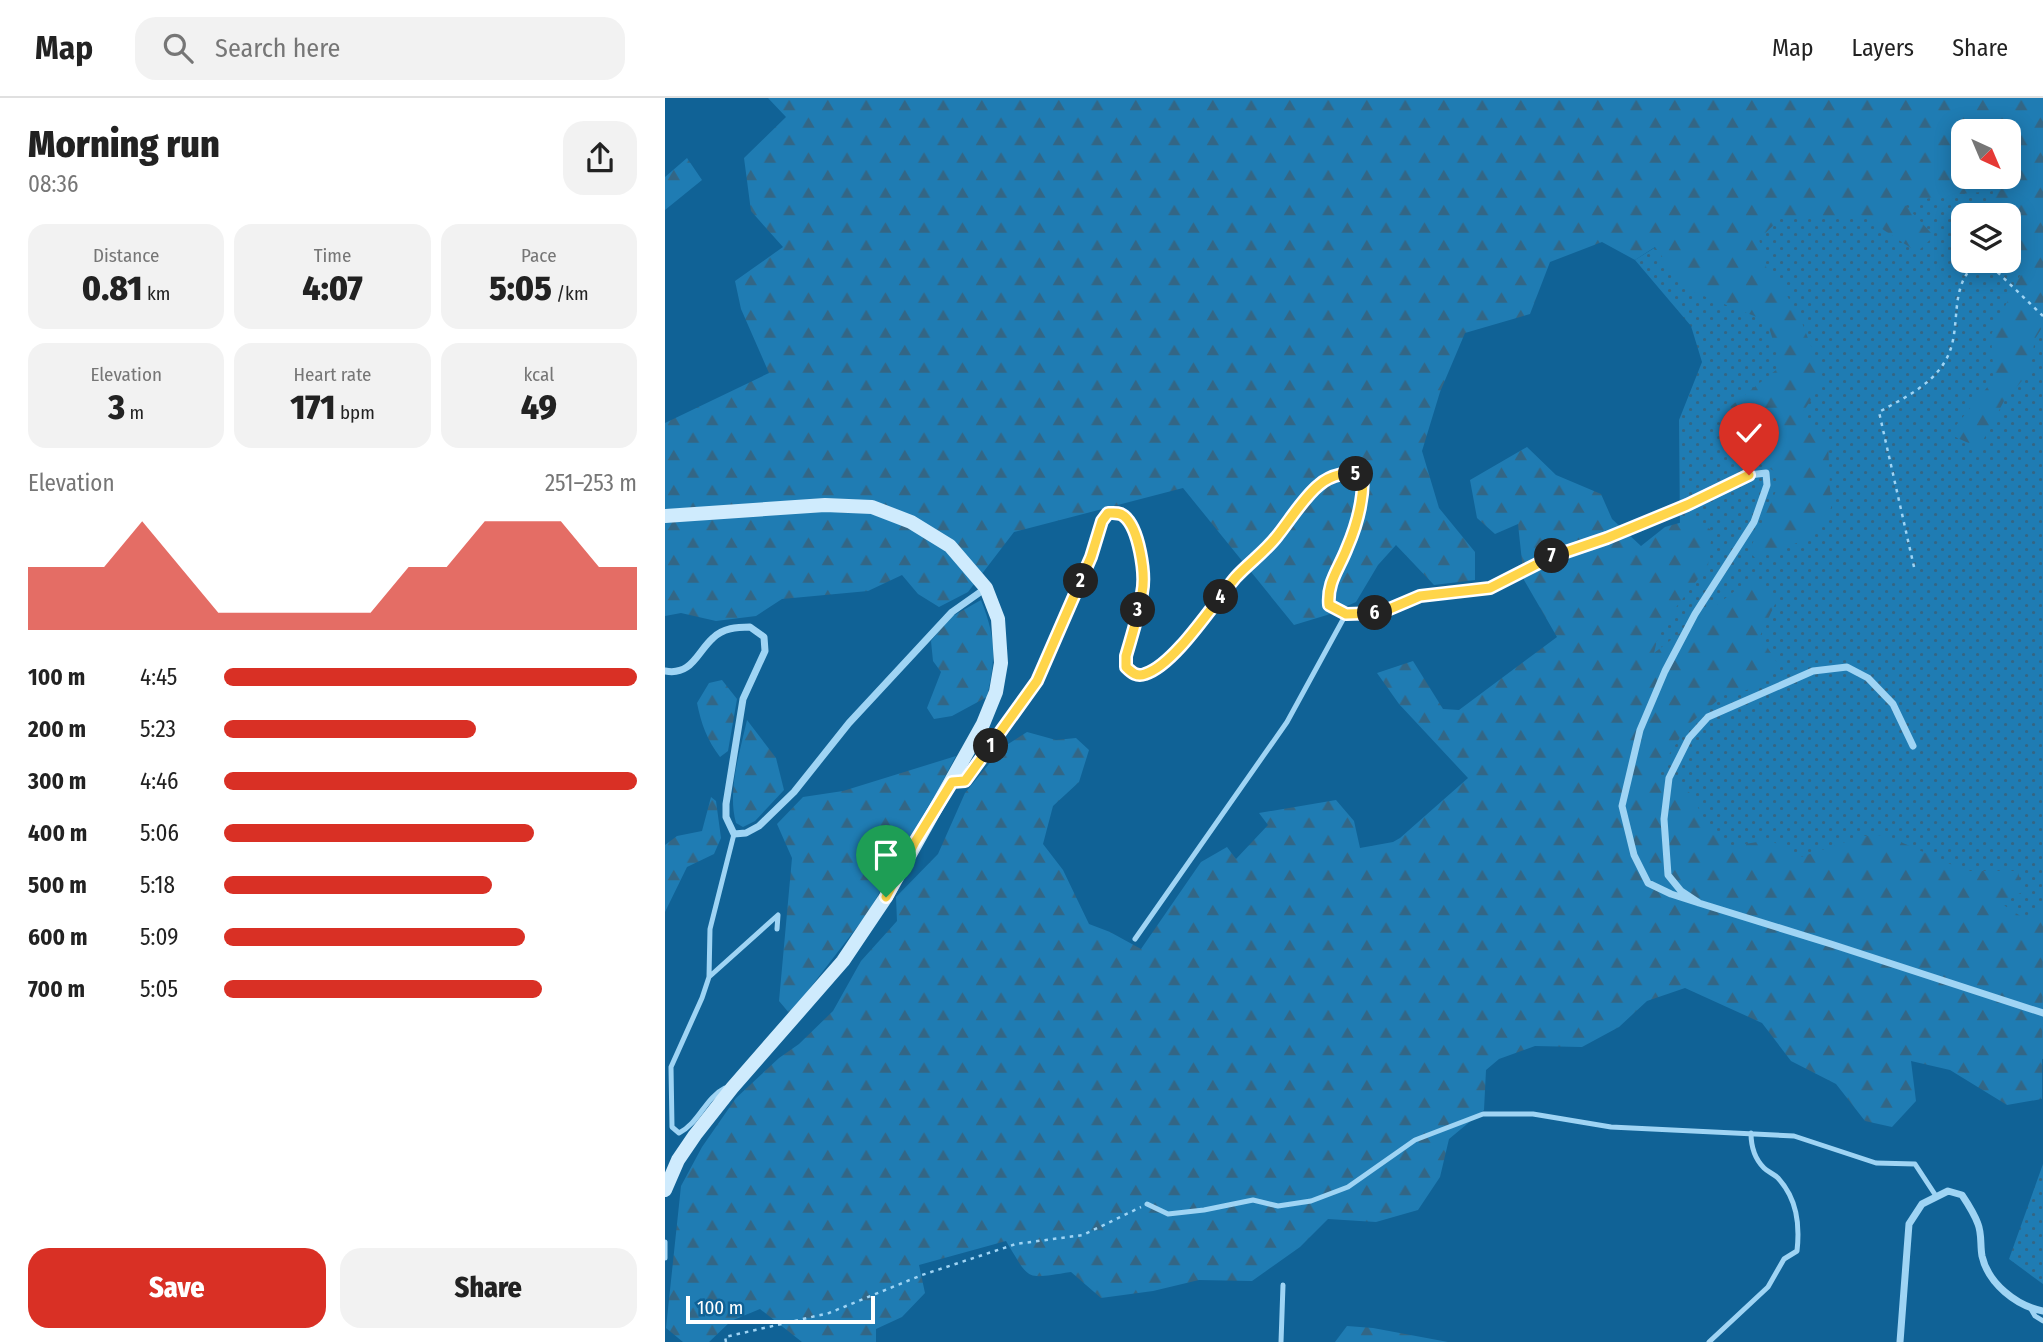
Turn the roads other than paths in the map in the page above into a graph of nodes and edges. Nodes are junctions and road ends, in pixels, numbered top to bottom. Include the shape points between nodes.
1 (665, 516) edge
2 (986, 588) junction
3 (1346, 614) junction
4 (665, 671) edge
5 (1913, 746) dead end
6 (952, 782) junction
7 (734, 834) junction
8 (1699, 903) junction
9 (777, 929) dead end
10 (1135, 939) dead end
11 (709, 977) junction
12 (2043, 1013) edge
13 (732, 1088) junction
14 (1751, 1133) junction
15 (665, 1190) edge
16 (1936, 1196) junction
17 (1147, 1204) road end
18 (665, 1242) edge
19 (665, 1258) edge
20 (1283, 1285) dead end
21 (2031, 1309) junction
22 (2043, 1311) edge
23 (2043, 1321) edge
24 (1281, 1342) edge
25 (1709, 1342) edge
26 (1899, 1342) edge

1 - 2 street via 825,505 872,507 911,522 950,546
2 - 6 street via 998,619 1001,663 996,692
2 - 7 street via 951,612 785,801 759,826 746,834
3 - 6 street via 1329,605 1328,590 1363,501 1363,478 1354,472 1319,484 1185,641 1156,669 1142,676 1134,674 1126,667 1126,656 1143,591 1143,571 1134,528 1124,515 1108,513 1037,681 965,781
3 - 8 street via 1380,613 1420,596 1490,588 1551,557 1687,505 1749,475 1766,473 1767,485 1754,522 1665,671 1640,730 1622,806 1634,855 1648,883
3 - 10 lane via 1287,722
4 - 7 street via 684,669 695,662 713,637 726,629 750,627 764,637 765,651 743,699 726,804
5 - 8 street via 1893,704 1868,678 1847,667 1813,671 1708,717 1689,738 1669,778 1664,819 1668,875
6 - 13 street via 843,961
7 - 11 lane via 710,929
8 - 12 street
9 - 11 lane via 778,915
11 - 13 lane via 671,1066 672,1127 679,1133 689,1128 716,1093
13 - 15 street via 678,1160
14 - 16 lane via 1794,1136 1876,1163 1915,1164
14 - 17 lane via 1611,1126 1533,1114 1483,1114 1415,1140 1348,1187 1311,1201 1278,1206 1253,1200 1168,1214
14 - 25 lane via 1751,1149 1792,1200 1800,1225 1797,1251 1784,1259 1768,1287
16 - 21 street via 1948,1191 1962,1195 1979,1226 1986,1270 2004,1292
16 - 26 street via 1922,1204 1909,1224
18 - 19 lane
20 - 24 lane
21 - 22 street
21 - 23 lane

